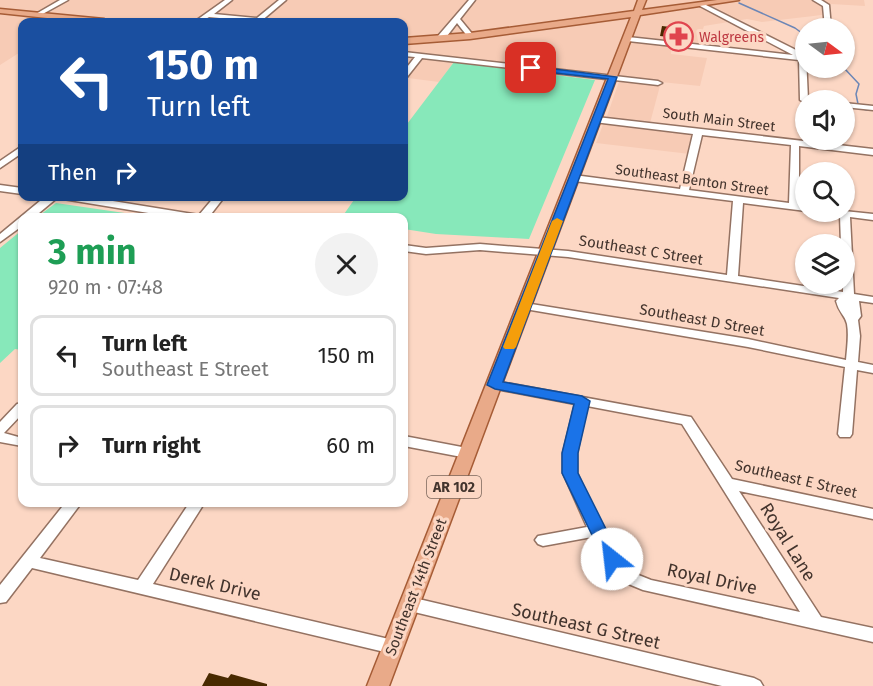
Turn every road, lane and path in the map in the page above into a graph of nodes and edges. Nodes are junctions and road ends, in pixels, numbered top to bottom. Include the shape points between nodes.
1 (64, 0) edge
2 (229, 0) edge
3 (283, 0) edge
4 (472, 0) edge
5 (735, 0) edge
6 (816, 0) edge
7 (642, 2) edge
8 (702, 4) junction
9 (678, 8) junction
10 (0, 11) edge
11 (637, 13) junction
12 (37, 15) junction
13 (208, 15) junction
14 (66, 18) edge
15 (203, 18) edge
16 (232, 18) edge
17 (261, 18) edge
18 (607, 18) junction
19 (827, 18) edge
20 (457, 19) junction
21 (633, 25) junction
22 (470, 36) junction
23 (441, 38) junction
24 (627, 39) junction
25 (408, 41) edge
26 (795, 53) edge
27 (408, 54) edge
28 (420, 56) junction
29 (795, 57) edge
30 (408, 70) edge
31 (613, 77) junction
32 (658, 83) dead end
33 (855, 106) edge
34 (873, 108) edge
35 (597, 120) junction
36 (698, 132) junction
37 (795, 143) joint
38 (855, 150) edge
39 (873, 152) edge
40 (18, 153) edge
41 (0, 165) edge
42 (574, 178) junction
43 (0, 188) edge
44 (18, 190) edge
45 (684, 192) junction
46 (738, 200) junction
47 (46, 201) edge
48 (92, 201) edge
49 (216, 201) edge
50 (794, 207) joint
51 (33, 213) edge
52 (169, 213) edge
53 (206, 213) edge
54 (855, 215) edge
55 (873, 217) edge
56 (845, 222) edge
57 (18, 224) edge
58 (0, 239) edge
59 (408, 249) edge
60 (546, 253) junction
61 (732, 279) junction
62 (849, 297) junction
63 (873, 300) edge
64 (525, 306) junction
65 (851, 363) junction
66 (873, 369) edge
67 (495, 385) junction
68 (582, 401) junction
69 (18, 411) edge
70 (0, 430) edge
71 (845, 434) dead end
72 (0, 437) edge
73 (18, 441) edge
74 (408, 442) edge
75 (467, 453) junction
76 (727, 483) junction
77 (71, 507) edge
78 (195, 507) edge
79 (873, 514) edge
80 (596, 531) junction
81 (543, 540) dead end
82 (29, 561) junction
83 (142, 588) junction
84 (0, 597) edge
85 (410, 604) junction
86 (815, 622) junction
87 (873, 634) edge
88 (393, 647) junction
89 (378, 686) edge
90 (754, 686) edge

1 - 12 street
2 - 13 street
3 - 17 street
4 - 20 street
5 - 8 main road
6 - 19 street via 826,5
7 - 9 main road
7 - 11 main road, AR 102
8 - 9 main road
8 - 26 street
9 - 11 main road
10 - 12 main road
11 - 18 main road
11 - 21 main road, AR 102
12 - 14 main road
13 - 15 street
13 - 16 street
18 - 21 main road
18 - 22 main road
20 - 22 street
20 - 23 street
21 - 24 main road, AR 102
22 - 23 main road
23 - 25 main road
24 - 29 street
24 - 31 main road, AR 102
27 - 28 street
28 - 30 street
28 - 31 street
31 - 32 street
31 - 35 main road, AR 102
33 - 34 street
35 - 36 street, South Main Street
35 - 42 main road, Southeast 14th Street / AR 102
36 - 37 street, South Main Street
36 - 45 street
37 - 50 street
38 - 39 street, South Main Street
40 - 41 street
42 - 45 street, Southeast Benton Street
42 - 60 main road, Southeast 14th Street / AR 102
43 - 44 street
45 - 46 street, Southeast Benton Street
46 - 50 street, Southeast Benton Street
46 - 61 street
47 - 51 street
48 - 52 street
49 - 53 street
54 - 55 street
56 - 62 street
57 - 58 street
59 - 60 street, Southeast C Street via 480,247
60 - 61 street, Southeast C Street
60 - 64 main road, Southeast 14th Street / AR 102
61 - 62 street, Southeast C Street
62 - 63 street, Southeast C Street
62 - 65 street via 854,302 855,316
64 - 65 street, Southeast D Street
64 - 67 main road, Southeast 14th Street / AR 102
65 - 66 street, Southeast D Street
65 - 71 street
67 - 68 street, Southeast E Street
67 - 75 main road, Southeast 14th Street / AR 102
68 - 76 street, Southeast E Street via 686,420
68 - 80 street, Royal Drive via 570,453 570,473
69 - 70 street
72 - 73 street
74 - 75 street
75 - 85 main road, Southeast 14th Street / AR 102
76 - 79 street, Southeast E Street
76 - 86 street, Royal Lane
77 - 82 street
78 - 83 street
80 - 81 street
80 - 86 street, Royal Drive via 620,574 649,586
82 - 83 street, Derek Drive
82 - 84 street
83 - 88 street, Derek Drive
85 - 88 main road, Southeast 14th Street / AR 102
85 - 90 street, Southeast G Street
86 - 87 street, Royal Drive
88 - 89 main road, Southeast 14th Street / AR 102

